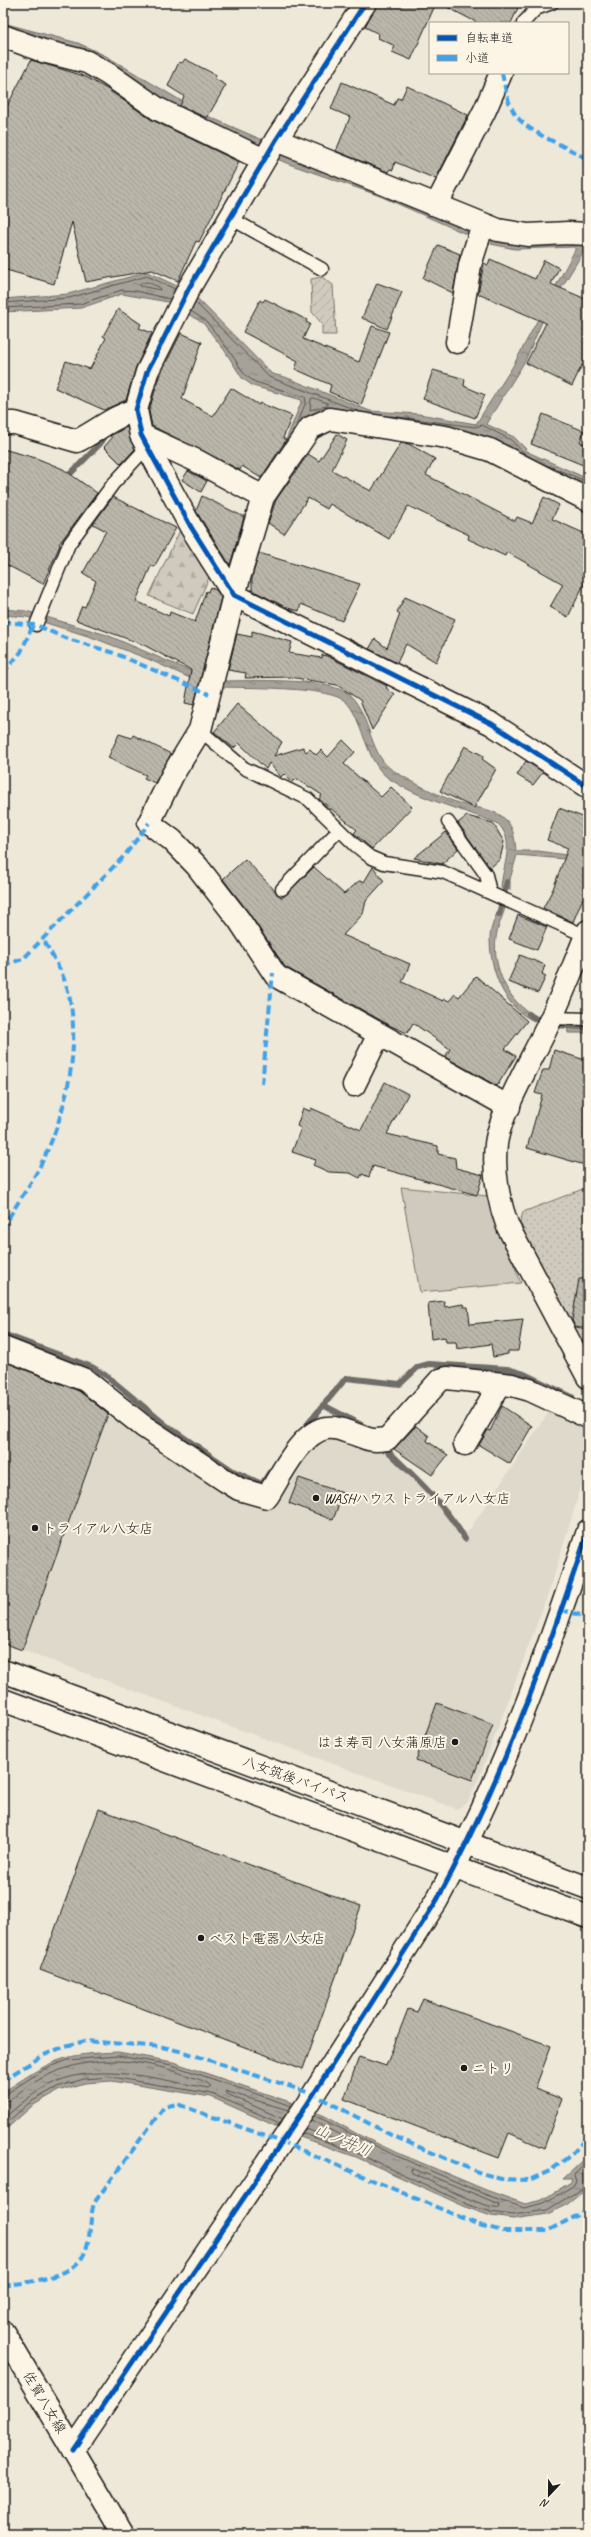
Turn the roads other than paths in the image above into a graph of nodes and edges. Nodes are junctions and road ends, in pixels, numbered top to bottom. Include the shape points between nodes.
1 (365, 3) edge
2 (552, 3) edge
3 (525, 22) edge
4 (3, 36) edge
5 (501, 74) edge
6 (270, 151) junction
7 (433, 204) junction
8 (230, 218) junction
9 (483, 224) junction
10 (588, 234) edge
11 (322, 269) dead end
12 (457, 342) dead end
13 (136, 410) junction
14 (3, 423) edge
15 (144, 441) junction
16 (263, 497) junction
17 (588, 500) edge
18 (234, 595) junction
19 (38, 620) dead end
20 (200, 730) junction
21 (588, 787) edge
22 (448, 822) dead end
23 (339, 830) junction
24 (282, 889) dead end
25 (494, 894) junction
26 (587, 933) edge
27 (588, 1019) edge
28 (549, 1023) junction
29 (379, 1034) junction
30 (354, 1085) dead end
31 (508, 1107) junction
32 (3, 1348) edge
33 (588, 1377) edge
34 (500, 1384) junction
35 (588, 1417) edge
36 (465, 1444) dead end
37 (588, 1531) edge
38 (3, 1671) edge
39 (3, 1700) edge
40 (466, 1842) junction
41 (455, 1866) junction
42 (588, 1888) edge
43 (588, 1916) edge
44 (3, 2332) edge
45 (73, 2450) junction
46 (123, 2534) edge

1 - 6 main road
2 - 3 lane via 536,9
4 - 6 main road via 43,51 86,62 158,109
5 - 7 main road via 444,191
6 - 7 main road
6 - 8 main road
7 - 9 main road
8 - 11 lane
8 - 13 main road via 175,315 147,372
9 - 10 main road via 498,230 528,235
9 - 12 main road via 470,265
13 - 14 main road via 120,414 96,432 77,441 15,423
13 - 15 main road
15 - 16 main road via 198,461
15 - 18 main road via 191,527
15 - 19 lane via 69,544
16 - 17 main road via 310,428 330,420 446,437 490,450
16 - 18 main road
18 - 20 main road
18 - 21 main road via 492,724
20 - 23 lane via 244,768 308,799
20 - 29 main road via 173,774 150,823 172,840 198,866 239,920 276,976
22 - 25 lane via 486,875
23 - 24 lane
23 - 25 lane via 370,857 384,863 443,872
25 - 26 lane
26 - 28 main road
27 - 28 lane
28 - 31 main road
29 - 30 main road
29 - 31 main road
31 - 33 main road via 496,1143 499,1204 508,1227
32 - 34 main road via 85,1380 143,1426 226,1481 267,1497 302,1443 313,1434 327,1428 349,1432 370,1441 387,1439 440,1380 446,1378
34 - 35 main road via 530,1390
34 - 36 main road
37 - 40 main road via 518,1730
38 - 40 main road, 八女筑後バイパス
39 - 41 main road, 八女筑後バイパス
40 - 41 main road
40 - 42 main road, 八女筑後バイパス
41 - 43 main road, 八女筑後バイパス
41 - 45 main road via 428,1916 306,2106
44 - 45 main road, 佐賀八女線
45 - 46 main road, 佐賀八女線

